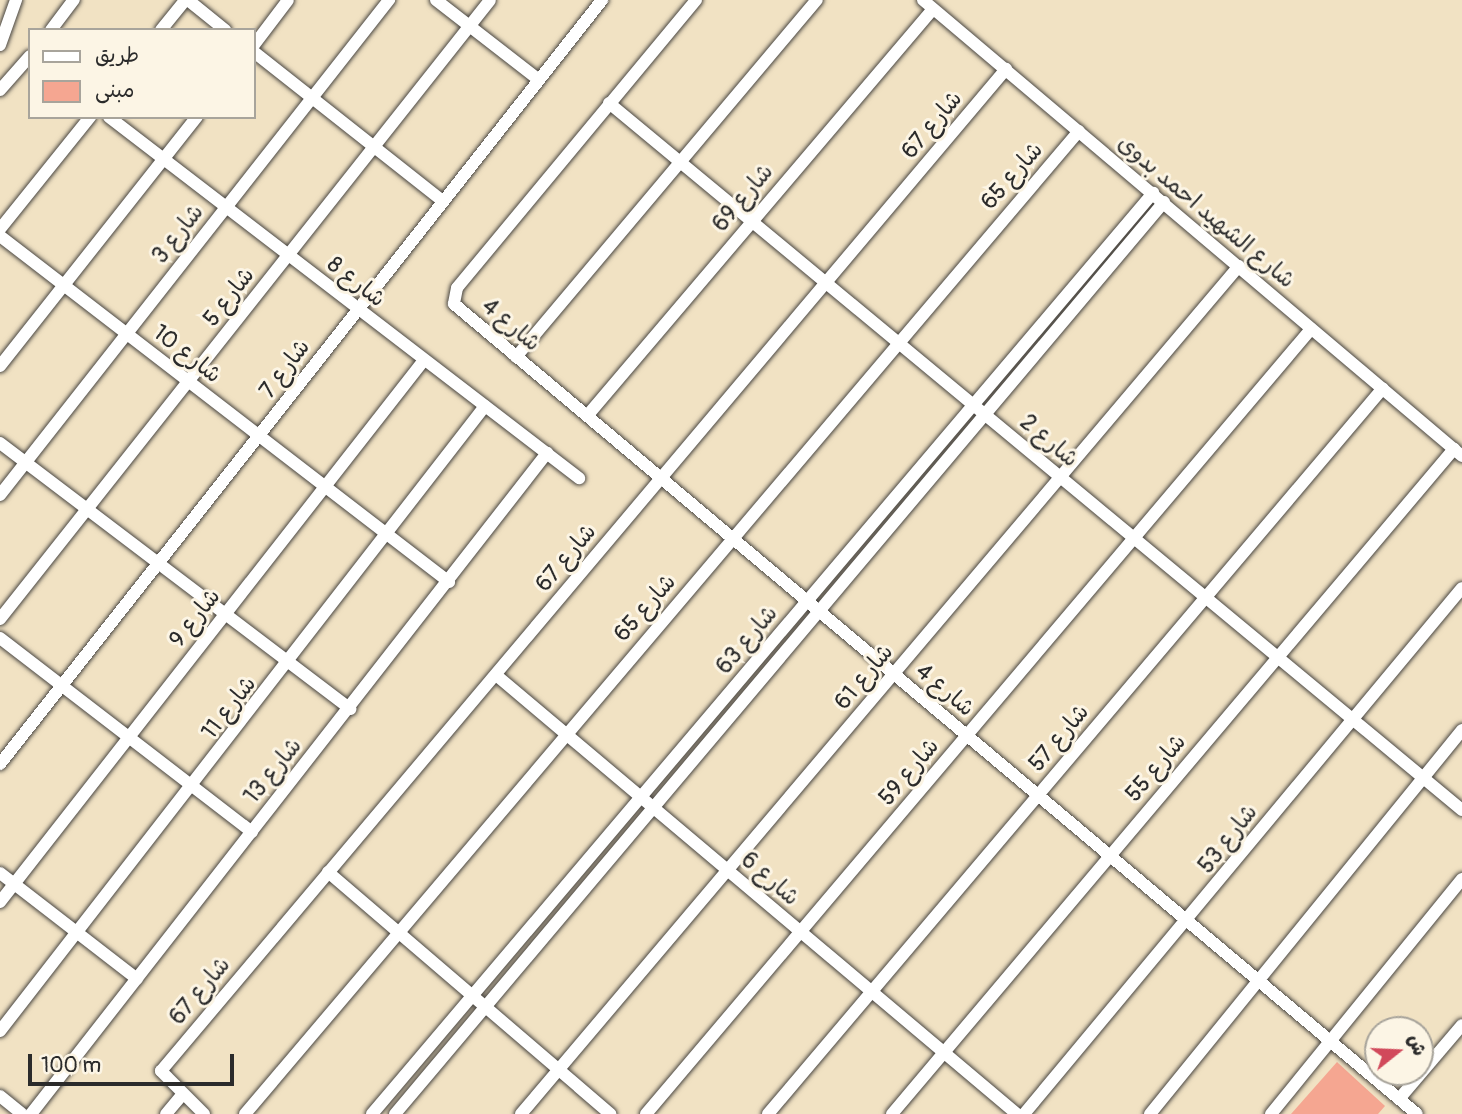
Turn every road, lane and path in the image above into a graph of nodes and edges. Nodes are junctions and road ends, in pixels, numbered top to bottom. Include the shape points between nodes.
1 (16, 0) edge
2 (74, 0) edge
3 (186, 0) edge
4 (288, 0) edge
5 (389, 0) edge
6 (436, 0) edge
7 (490, 0) edge
8 (602, 0) edge
9 (696, 0) edge
10 (817, 0) edge
11 (928, 4) edge
12 (469, 26) junction
13 (53, 28) edge
14 (163, 28) edge
15 (222, 28) edge
16 (256, 42) edge
17 (0, 45) edge
18 (256, 54) edge
19 (28, 58) edge
20 (1006, 69) junction
21 (539, 80) junction
22 (0, 90) edge
23 (312, 98) junction
24 (609, 103) junction
25 (88, 119) edge
26 (112, 119) edge
27 (195, 119) edge
28 (1079, 131) junction
29 (374, 147) junction
30 (164, 160) junction
31 (680, 162) junction
32 (1153, 193) junction
33 (443, 201) junction
34 (1164, 202) junction
35 (226, 208) junction
36 (751, 221) junction
37 (0, 229) edge
38 (0, 236) edge
39 (1104, 251) junction
40 (288, 256) junction
41 (1116, 260) junction
42 (1239, 267) junction
43 (825, 282) junction
44 (64, 286) junction
45 (357, 309) junction
46 (1311, 329) junction
47 (126, 334) junction
48 (897, 342) junction
49 (516, 357) junction
50 (424, 360) junction
51 (0, 366) edge
52 (189, 382) junction
53 (1383, 388) junction
54 (972, 405) junction
55 (485, 406) junction
56 (587, 416) junction
57 (985, 416) junction
58 (260, 437) junction
59 (0, 443) edge
60 (547, 453) junction
61 (1458, 453) edge
62 (26, 462) junction
63 (1059, 477) junction
64 (579, 478) dead end
65 (661, 478) junction
66 (325, 486) junction
67 (0, 495) edge
68 (88, 510) junction
69 (388, 535) junction
70 (732, 538) junction
71 (1133, 538) junction
72 (159, 564) junction
73 (449, 582) junction
74 (1462, 588) edge
75 (1205, 597) junction
76 (807, 601) junction
77 (819, 611) junction
78 (225, 614) junction
79 (0, 619) edge
80 (0, 638) edge
81 (1276, 657) junction
82 (290, 664) junction
83 (894, 674) junction
84 (496, 675) junction
85 (62, 686) junction
86 (350, 709) junction
87 (1350, 718) junction
88 (1462, 730) edge
89 (565, 734) junction
90 (967, 736) junction
91 (129, 737) junction
92 (0, 764) edge
93 (1422, 777) junction
94 (194, 787) junction
95 (1038, 796) junction
96 (641, 797) junction
97 (653, 808) junction
98 (1462, 810) edge
99 (252, 832) junction
100 (1110, 856) junction
101 (728, 871) junction
102 (328, 872) junction
103 (0, 873) edge
104 (1462, 878) edge
105 (14, 884) junction
106 (0, 902) edge
107 (1189, 922) junction
108 (397, 932) junction
109 (800, 933) junction
110 (79, 934) junction
111 (137, 979) junction
112 (1259, 982) junction
113 (872, 993) junction
114 (472, 995) junction
115 (486, 1006) junction
116 (1462, 1025) edge
117 (0, 1031) edge
118 (1330, 1041) junction
119 (944, 1053) junction
120 (558, 1069) junction
121 (0, 1096) edge
122 (182, 1096) junction
123 (1399, 1099) junction
124 (22, 1114) edge
125 (31, 1114) edge
126 (166, 1114) edge
127 (204, 1114) edge
128 (245, 1114) edge
129 (372, 1114) edge
130 (395, 1114) edge
131 (521, 1114) edge
132 (610, 1114) edge
133 (646, 1114) edge
134 (768, 1114) edge
135 (892, 1114) edge
136 (1017, 1114) edge
137 (1024, 1114) edge
138 (1150, 1114) edge
139 (1271, 1114) edge
140 (1417, 1114) edge

1 - 17 street
2 - 13 street
3 - 14 street
3 - 15 street
4 - 16 street
5 - 23 street, شارع 3
6 - 12 street
7 - 12 street, شارع 5
8 - 21 street, شارع 7
9 - 24 street
10 - 31 street
11 - 20 street, شارع الشهيد احمد بدوى
11 - 36 street, شارع 69
12 - 21 street
12 - 29 street, شارع 5
18 - 23 street
19 - 22 street
20 - 28 street, شارع الشهيد احمد بدوى
20 - 43 street, شارع 67
21 - 33 street, شارع 7
23 - 29 street
23 - 35 street, شارع 3
24 - 31 street, شارع 2
24 - 49 street, شارع 4 via 453,295 454,304
25 - 37 street
26 - 30 street, شارع 8
27 - 30 street
28 - 32 street, شارع الشهيد احمد بدوى
28 - 48 street, شارع 65
29 - 33 street
29 - 40 street, شارع 5
30 - 35 street, شارع 8
30 - 44 street
31 - 36 street, شارع 2
31 - 49 street
32 - 34 street, شارع الشهيد احمد بدوى
32 - 39 street, شارع 63
33 - 45 street, شارع 7
34 - 41 street, شارع 63
34 - 42 street, شارع الشهيد احمد بدوى
35 - 40 street, شارع 8
35 - 47 street, شارع 3
36 - 43 street, شارع 2
36 - 56 street, شارع 69
38 - 44 street, شارع 10
39 - 41 street
39 - 54 street, شارع 63
40 - 45 street, شارع 8
40 - 52 street, شارع 5
41 - 57 street, شارع 63
42 - 46 street, شارع الشهيد احمد بدوى
42 - 63 street, شارع 61
43 - 48 street, شارع 2
43 - 65 street, شارع 67
44 - 47 street, شارع 10
44 - 51 street
45 - 50 street, شارع 8
45 - 58 street, شارع 7
46 - 53 street, شارع الشهيد احمد بدوى
46 - 71 street, شارع 59
47 - 52 street, شارع 10
47 - 62 street, شارع 3
48 - 54 street, شارع 2
48 - 70 street, شارع 65
49 - 56 street, شارع 4
50 - 55 street, شارع 8
50 - 66 street, شارع 9
52 - 58 street, شارع 10
52 - 68 street, شارع 5
53 - 61 street, شارع الشهيد احمد بدوى
53 - 75 street, شارع 57
54 - 57 street, شارع 2
54 - 76 street, شارع 63
55 - 60 street, شارع 8
55 - 69 street, شارع 11
56 - 65 street, شارع 4
57 - 63 street, شارع 2
57 - 77 street, شارع 63
58 - 66 street, شارع 10
58 - 72 street, شارع 7
59 - 62 street
60 - 64 street, شارع 8
60 - 73 street, شارع 13
61 - 81 street, شارع 55
62 - 67 street, شارع 3
62 - 68 street
63 - 71 street, شارع 2
63 - 83 street, شارع 61
65 - 70 street, شارع 4
65 - 84 street, شارع 67
66 - 69 street, شارع 10
66 - 78 street, شارع 9
68 - 72 street
68 - 79 street, شارع 5
69 - 73 street, شارع 10
69 - 82 street, شارع 11
70 - 76 street, شارع 4
70 - 89 street, شارع 65
71 - 75 street, شارع 2
71 - 90 street, شارع 59
72 - 78 street
72 - 85 street, شارع 7
73 - 86 street, شارع 13
74 - 87 street, شارع 53
75 - 81 street, شارع 2
75 - 95 street, شارع 57
76 - 77 street, شارع 4
76 - 96 street, شارع 63
77 - 83 street, شارع 4
77 - 97 street, شارع 63
78 - 82 street
78 - 91 street, شارع 9
80 - 85 street
81 - 87 street, شارع 2
81 - 100 street, شارع 55
82 - 86 street
82 - 94 street, شارع 11
83 - 90 street, شارع 4
83 - 101 street, شارع 61
84 - 89 street, شارع 6
84 - 102 street, شارع 67
85 - 91 street
85 - 92 street, شارع 7
86 - 99 street, شارع 13
87 - 93 street, شارع 2
87 - 107 street, شارع 53
88 - 93 street
89 - 96 street, شارع 6
89 - 108 street, شارع 65
90 - 95 street, شارع 4
90 - 109 street, شارع 59
91 - 94 street
91 - 105 street, شارع 9
93 - 98 street, شارع 2
93 - 112 street
94 - 99 street
94 - 110 street, شارع 11
95 - 100 street, شارع 4
95 - 113 street, شارع 57
96 - 97 street, شارع 6
96 - 114 street, شارع 63
97 - 101 street, شارع 6
97 - 115 street, شارع 63
99 - 111 street, شارع 13
100 - 107 street, شارع 4
100 - 119 street, شارع 55
101 - 109 street, شارع 6
101 - 120 street, شارع 61
102 - 108 street
102 - 122 street, شارع 67 via 160,1075
103 - 105 street
104 - 118 street
105 - 106 street, شارع 9
105 - 110 street
107 - 112 street, شارع 4
107 - 137 street, شارع 53
108 - 114 street
108 - 128 street, شارع 65
109 - 113 street, شارع 6
109 - 133 street, شارع 59
110 - 111 street
110 - 117 street, شارع 11
111 - 125 street, شارع 13
112 - 118 street, شارع 4
112 - 138 street
113 - 119 street, شارع 6
113 - 134 street, شارع 57
114 - 115 street
114 - 129 street, شارع 63
115 - 120 street
115 - 130 street, شارع 63
116 - 123 street
118 - 123 street, شارع 4
118 - 139 street
119 - 135 street, شارع 55
119 - 136 street, شارع 6
120 - 131 street, شارع 61
120 - 132 street
121 - 124 street
122 - 126 street
122 - 127 street
123 - 140 street, شارع 4

